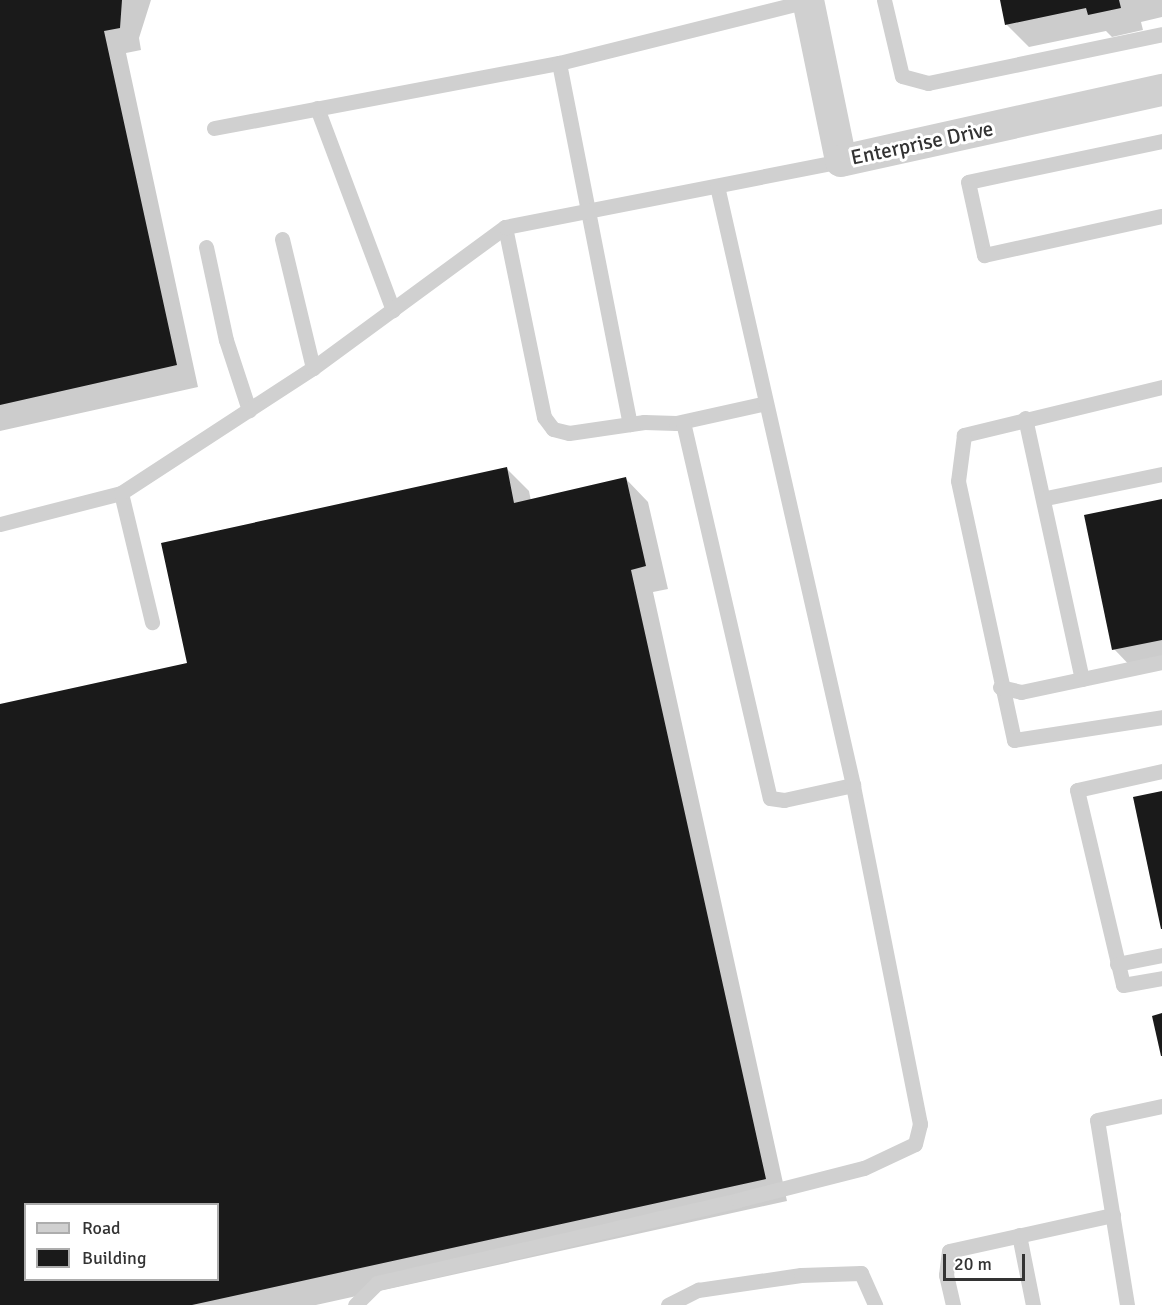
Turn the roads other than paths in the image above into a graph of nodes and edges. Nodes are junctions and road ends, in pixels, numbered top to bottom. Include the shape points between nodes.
1 (884, 0) edge
2 (808, 1) edge
3 (1162, 34) edge
4 (559, 63) junction
5 (1162, 90) edge
6 (318, 108) junction
7 (214, 128) dead end
8 (1162, 141) edge
9 (841, 161) junction
10 (717, 186) junction
11 (586, 211) junction
12 (1162, 216) edge
13 (505, 227) junction
14 (282, 239) dead end
15 (206, 247) dead end
16 (393, 310) junction
17 (313, 368) junction
18 (1162, 387) edge
19 (766, 403) junction
20 (249, 410) junction
21 (1025, 418) junction
22 (683, 422) junction
23 (630, 424) junction
24 (1162, 474) edge
25 (121, 493) junction
26 (1046, 498) junction
27 (0, 524) edge
28 (152, 622) dead end
29 (1162, 662) edge
30 (1082, 679) junction
31 (1000, 687) junction
32 (1162, 717) edge
33 (1162, 771) edge
34 (853, 785) junction
35 (1162, 955) edge
36 (1117, 964) junction
37 (1162, 978) edge
38 (1162, 1106) edge
39 (1113, 1215) junction
40 (1019, 1235) junction
41 (355, 1305) edge
42 (668, 1305) edge
43 (875, 1305) edge
44 (953, 1305) edge
45 (1033, 1305) edge
46 (1127, 1305) edge

1 - 3 lane via 902,76 928,83
2 - 4 lane
2 - 9 street, Enterprise Drive
4 - 6 lane
4 - 11 lane
5 - 9 street, Enterprise Drive
6 - 7 lane
6 - 16 lane
8 - 12 lane via 968,182 984,255
9 - 10 lane
10 - 11 lane
10 - 19 lane
11 - 13 lane
11 - 23 lane
13 - 16 lane
13 - 23 lane via 544,417 553,429 569,433
14 - 17 lane
15 - 20 lane via 226,340
16 - 17 lane
17 - 20 lane
18 - 21 lane
19 - 22 lane
19 - 34 lane
20 - 25 lane
21 - 26 lane
21 - 31 lane via 964,435 958,481
22 - 23 lane
22 - 34 lane via 770,798 784,800
24 - 26 lane
25 - 27 lane
25 - 28 lane
26 - 30 lane
29 - 30 lane
30 - 31 lane via 1021,692
31 - 32 lane via 1014,740
33 - 36 lane via 1077,789
34 - 41 lane via 920,1124 915,1144 864,1168 750,1198 377,1283
35 - 36 lane
36 - 37 lane via 1123,986
38 - 39 lane via 1097,1120
39 - 40 lane
39 - 46 lane
40 - 44 lane via 949,1251 946,1275
40 - 45 lane
42 - 43 lane via 698,1290 801,1275 861,1273

